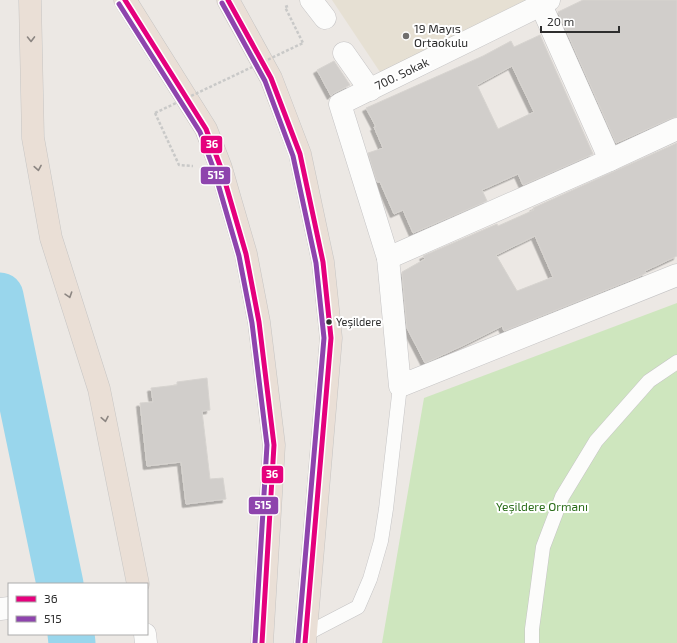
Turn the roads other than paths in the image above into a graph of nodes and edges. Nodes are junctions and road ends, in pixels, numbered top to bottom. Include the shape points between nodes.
1 (30, 0) edge
2 (125, 0) edge
3 (228, 0) edge
4 (311, 0) edge
5 (545, 3) edge
6 (325, 18) dead end
7 (344, 53) dead end
8 (370, 90) junction
9 (677, 129) edge
10 (610, 160) junction
11 (388, 258) junction
12 (677, 275) edge
13 (677, 362) edge
14 (400, 386) junction
15 (138, 583) edge
16 (305, 639) edge
17 (262, 643) edge
18 (532, 643) edge

1 -> 15 highway via 33,138 51,238 99,389
2 - 17 highway via 206,129 221,168 246,254 259,322 274,445
3 - 16 highway via 271,78 300,154 323,262 331,338
4 - 6 street
5 - 8 street, 700. Sokak
5 - 10 street
7 - 8 street
8 - 11 street, 700. Sokak via 340,104
9 - 10 street
10 - 11 street
11 - 14 street
12 - 14 street
13 - 18 lane via 649,382 596,441 562,497 543,547
14 - 16 lane via 386,509 381,541 370,579 358,606

